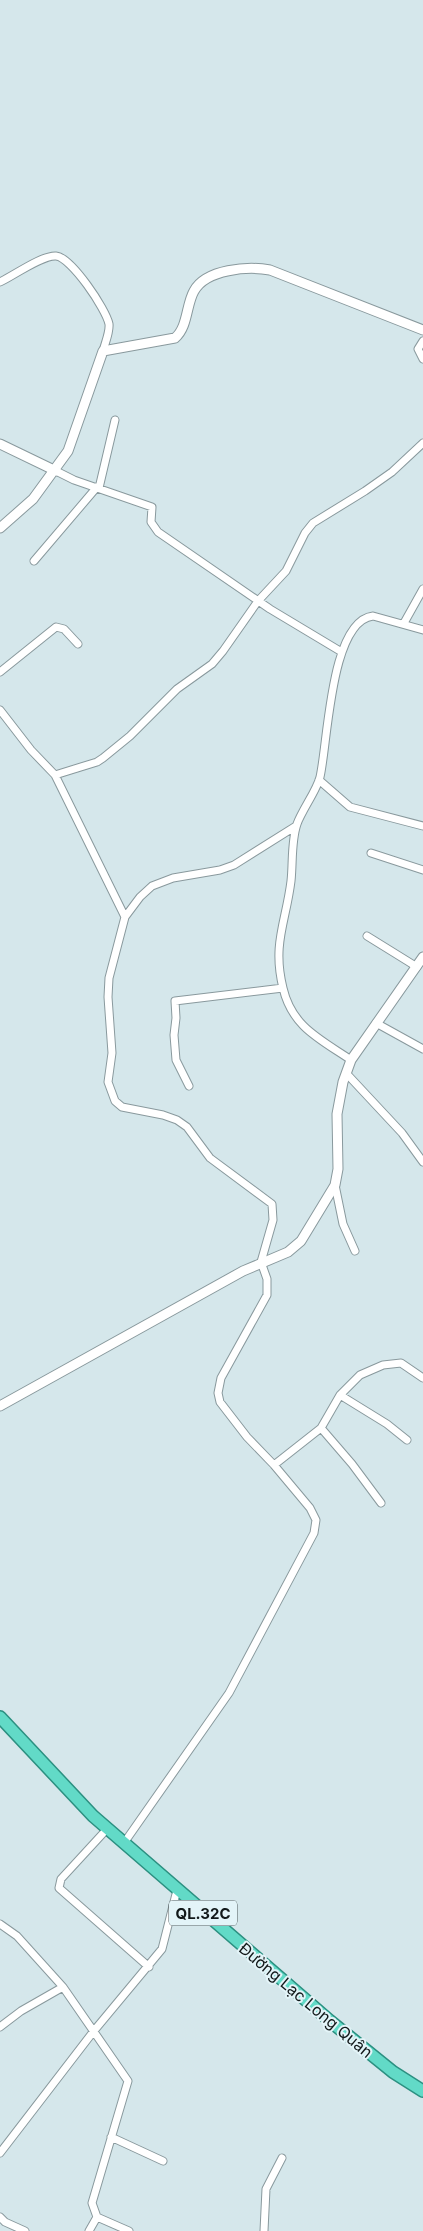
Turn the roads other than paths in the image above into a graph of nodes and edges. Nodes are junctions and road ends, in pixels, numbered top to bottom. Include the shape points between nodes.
1 (0, 282) edge
2 (423, 330) edge
3 (423, 341) edge
4 (104, 351) junction
5 (423, 359) edge
6 (115, 420) dead end
7 (423, 443) edge
8 (0, 444) edge
9 (56, 471) junction
10 (98, 487) junction
11 (0, 528) edge
12 (34, 561) dead end
13 (423, 589) edge
14 (258, 601) junction
15 (404, 623) junction
16 (423, 630) edge
17 (78, 644) dead end
18 (340, 651) junction
19 (0, 672) edge
20 (0, 710) edge
21 (55, 775) junction
22 (319, 780) junction
23 (296, 826) junction
24 (423, 826) edge
25 (371, 853) dead end
26 (423, 870) edge
27 (125, 917) junction
28 (366, 936) dead end
29 (423, 957) edge
30 (417, 967) junction
31 (283, 988) junction
32 (376, 1024) junction
33 (423, 1049) edge
34 (351, 1060) junction
35 (346, 1073) junction
36 (190, 1086) dead end
37 (423, 1162) edge
38 (336, 1185) junction
39 (355, 1251) dead end
40 (261, 1262) junction
41 (423, 1378) edge
42 (340, 1395) junction
43 (0, 1406) edge
44 (321, 1428) junction
45 (407, 1440) dead end
46 (274, 1465) junction
47 (381, 1504) dead end
48 (0, 1717) edge
49 (107, 1829) junction
50 (124, 1843) junction
51 (177, 1890) junction
52 (0, 1924) edge
53 (150, 1967) junction
54 (63, 1987) junction
55 (0, 2027) edge
56 (93, 2032) junction
57 (423, 2091) edge
58 (111, 2137) junction
59 (0, 2153) edge
60 (282, 2158) dead end
61 (162, 2161) dead end
62 (0, 2217) edge
63 (97, 2217) junction
64 (25, 2231) edge
65 (89, 2231) edge
66 (129, 2231) edge
67 (264, 2231) edge

1 - 4 street via 47,257 56,256 68,261 109,323
2 - 4 street via 270,270 236,268 204,281 194,290 175,338
3 - 5 street via 418,348
4 - 9 street via 68,451
6 - 10 street
7 - 14 street via 392,472 313,523 289,567
8 - 9 street
9 - 10 street
9 - 11 street via 33,499
10 - 12 street
10 - 14 street via 152,506 151,522 158,532
13 - 15 street
14 - 18 street
14 - 21 street via 212,664 177,689 130,736 97,762
15 - 16 street
15 - 18 street via 367,617 356,624
17 - 19 street via 64,629 56,628
18 - 22 street
20 - 21 street
21 - 27 street
22 - 23 street
22 - 24 street via 350,807
23 - 27 street via 234,865 167,879 152,886
23 - 31 street via 291,882 278,947
25 - 26 street
27 - 40 street via 109,978 112,1053 108,1082 111,1092 122,1107 177,1120 187,1127 210,1158 270,1201 274,1216
28 - 30 street
29 - 30 street
30 - 32 street
31 - 34 street via 291,1012 300,1024
31 - 36 street via 175,1001 176,1060
32 - 33 street
32 - 34 street
34 - 35 street
35 - 37 street via 402,1133
35 - 38 street via 337,1114
38 - 39 street via 343,1224
38 - 40 street via 295,1247
40 - 43 street
40 - 46 street via 268,1279 267,1295 221,1378 218,1393 220,1402 247,1437
41 - 42 street via 401,1363 389,1364 360,1375
42 - 44 street
42 - 45 street
44 - 46 street
44 - 47 street
46 - 50 street via 310,1508 317,1523 314,1533 229,1693
48 - 49 highway, Đường Lạc Long Quân / QL.32C
49 - 50 highway, Đường Lạc Long Quân / QL.32C
49 - 53 street via 61,1879 59,1888
50 - 51 highway, Đường Lạc Long Quân / QL.32C
51 - 53 street via 163,1946
51 - 57 highway, Đường Lạc Long Quân / QL.32C via 364,2050
52 - 54 street via 17,1936
53 - 56 street
54 - 55 street
54 - 56 street
56 - 58 street via 128,2081
56 - 59 street
58 - 61 street
58 - 63 street via 92,2203
60 - 67 street via 266,2189
62 - 64 street
63 - 65 street
63 - 66 street

